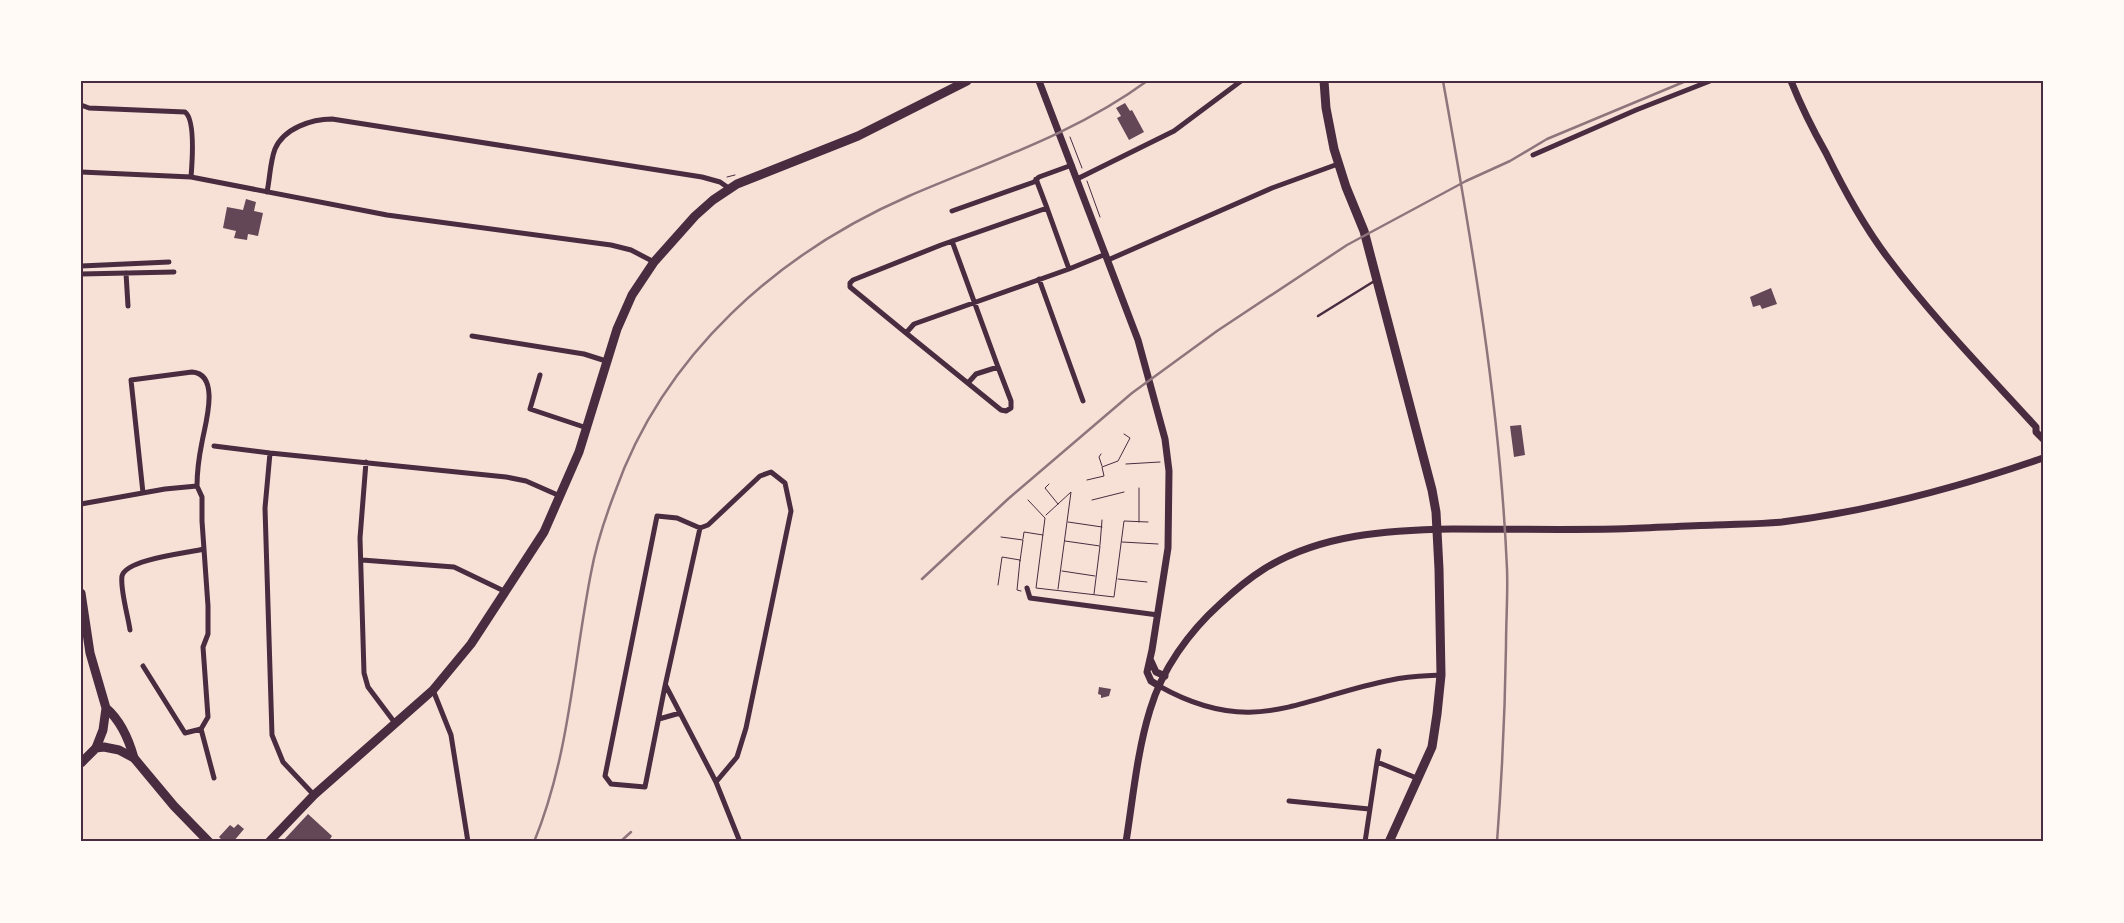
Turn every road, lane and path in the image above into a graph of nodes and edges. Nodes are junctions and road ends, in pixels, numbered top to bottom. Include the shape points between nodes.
1 (967, 81) edge
2 (1040, 81) edge
3 (1241, 81) edge
4 (1324, 81) edge
5 (1710, 81) edge
6 (1791, 81) edge
7 (81, 105) edge
8 (1533, 155) dead end
9 (1338, 164) junction
10 (1072, 165) junction
11 (81, 172) edge
12 (191, 177) junction
13 (1036, 179) junction
14 (1077, 179) junction
15 (730, 189) junction
16 (267, 192) junction
17 (1046, 208) junction
18 (952, 211) dead end
19 (952, 242) junction
20 (1108, 257) junction
21 (169, 262) dead end
22 (654, 262) junction
23 (81, 266) edge
24 (1069, 269) junction
25 (174, 272) dead end
26 (126, 273) junction
27 (81, 274) edge
28 (1039, 279) junction
29 (1377, 280) junction
30 (975, 302) junction
31 (128, 306) dead end
32 (1318, 316) dead end
33 (906, 333) junction
34 (472, 336) dead end
35 (606, 361) junction
36 (998, 367) junction
37 (540, 375) dead end
38 (968, 383) junction
39 (1083, 401) dead end
40 (588, 428) junction
41 (2039, 428) edge
42 (1124, 434) dead end
43 (2043, 439) edge
44 (214, 446) dead end
45 (270, 453) junction
46 (1101, 454) dead end
47 (2043, 458) edge
48 (366, 462) junction
49 (1160, 462) dead end
50 (1126, 464) dead end
51 (1102, 466) junction
52 (1087, 480) dead end
53 (1049, 484) dead end
54 (197, 486) junction
55 (1138, 488) dead end
56 (1124, 492) dead end
57 (143, 493) junction
58 (560, 496) junction
59 (1028, 500) dead end
60 (1092, 500) dead end
61 (81, 504) edge
62 (1058, 504) junction
63 (1046, 515) dead end
64 (1102, 520) dead end
65 (1067, 522) junction
66 (1139, 522) junction
67 (1148, 522) dead end
68 (1102, 527) junction
69 (700, 528) junction
70 (1438, 529) junction
71 (1043, 535) junction
72 (1001, 537) dead end
73 (1023, 540) junction
74 (1064, 541) junction
75 (1121, 542) junction
76 (1158, 544) dead end
77 (1100, 546) junction
78 (204, 549) junction
79 (362, 560) junction
80 (1020, 562) junction
81 (1060, 571) junction
82 (1096, 576) junction
83 (1116, 578) junction
84 (1147, 582) dead end
85 (998, 585) dead end
86 (1027, 590) joint
87 (1058, 590) junction
88 (504, 591) junction
89 (81, 593) edge
90 (1094, 595) junction
91 (1158, 615) junction
92 (130, 630) dead end
93 (1150, 659) junction
94 (143, 666) dead end
95 (1441, 675) junction
96 (1165, 676) junction
97 (665, 686) junction
98 (1159, 686) junction
99 (433, 690) junction
100 (106, 708) junction
101 (680, 713) junction
102 (659, 719) junction
103 (396, 723) junction
104 (201, 729) junction
105 (96, 748) junction
106 (1379, 751) dead end
107 (134, 758) junction
108 (1377, 762) junction
109 (81, 763) edge
110 (214, 778) dead end
111 (1419, 779) junction
112 (716, 782) junction
113 (314, 795) junction
114 (1289, 801) dead end
115 (1369, 809) junction
116 (208, 842) edge
117 (269, 842) edge
118 (468, 842) edge
119 (740, 842) edge
120 (1126, 842) edge
121 (1365, 842) edge
122 (1389, 842) edge

1 - 15 main road via 858,136 773,168
2 - 10 street
3 - 14 street via 1174,131
4 - 9 main road via 1326,108
5 - 8 street
6 - 41 street via 1844,189 1888,259
7 - 12 street via 185,112 191,126
9 - 20 street
9 - 29 main road via 1364,231
10 - 13 street
10 - 14 street
11 - 12 street
12 - 16 street
13 - 17 street
13 - 18 street
14 - 20 street
15 - 16 street via 714,180 682,173 332,119 313,121 299,127 279,143
15 - 22 main road via 695,216
16 - 22 street via 387,215 611,245 631,250
17 - 19 street
17 - 24 street
19 - 30 street
19 - 33 street via 850,283 851,289
20 - 24 street
20 - 91 street via 1138,340 1168,459 1170,518
21 - 23 street
22 - 35 main road via 630,300
24 - 28 street
25 - 26 street
26 - 27 street
26 - 31 street
28 - 30 street
28 - 39 street
29 - 32 lane
29 - 70 main road via 1434,500
30 - 33 street via 914,324
30 - 36 street
33 - 38 street
34 - 35 street via 584,354
35 - 40 main road
36 - 38 street via 976,374
36 - 38 street via 1011,404 1008,410 1001,410
37 - 40 street via 530,410
40 - 58 main road
41 - 43 street via 2036,432
42 - 51 path via 1130,438 1118,461
44 - 45 street
45 - 48 street
45 - 113 street via 265,508 272,735 283,762
46 - 51 path
47 - 70 street via 1932,493 1779,522 1614,529
48 - 58 street via 506,477
48 - 79 street via 361,507
49 - 50 path
51 - 52 path via 1104,476
53 - 62 path via 1045,488
54 - 57 street
54 - 57 street via 209,406 204,378 192,372 131,380
54 - 78 street via 202,497
55 - 66 path
56 - 60 path
57 - 61 street
58 - 88 main road via 535,548
59 - 71 path via 1045,518
62 - 63 path
62 - 65 path via 1071,492
64 - 68 path
65 - 68 path
65 - 74 path
66 - 67 path
66 - 75 path via 1124,521
68 - 77 path
69 - 97 street
69 - 102 street via 677,518 657,516 604,776 611,784 645,787
69 - 112 street via 708,525 760,476 771,472 785,483 791,511 789,525 741,743 737,757
70 - 95 main road
70 - 96 street via 1386,531 1344,538 1265,568 1199,625
71 - 73 path via 1024,532
71 - 87 path via 1036,588
72 - 73 path
73 - 80 path
74 - 77 path
74 - 81 path
75 - 76 path
75 - 83 path
77 - 82 path
78 - 92 street via 143,562 126,569 122,582
78 - 104 street via 208,634 203,647 208,717
79 - 88 street via 454,567
79 - 103 street via 364,673 368,686
80 - 85 path via 1002,558
80 - 86 path via 1017,590
81 - 82 path
81 - 87 path
82 - 90 path
83 - 84 path
83 - 90 path via 1114,597
86 - 91 street via 1030,598
87 - 90 path
88 - 99 main road via 471,644
89 - 100 main road via 90,654
91 - 93 street
93 - 96 street via 1156,672
93 - 98 street via 1148,678
94 - 104 street via 185,733
95 - 98 street via 1393,679 1291,708 1237,713 1218,710
95 - 111 main road via 1432,747
96 - 98 street
97 - 101 street
97 - 102 street
98 - 120 street via 1150,708 1140,754
99 - 103 main road
99 - 118 street via 451,735
100 - 105 main road via 104,730
100 - 107 main road via 121,728
101 - 102 street
101 - 112 street
103 - 113 main road
104 - 110 street
105 - 107 main road via 114,748
105 - 109 main road
106 - 108 street
107 - 116 main road
108 - 111 street
108 - 115 street
111 - 122 main road
112 - 119 street
113 - 117 main road
114 - 115 street
115 - 121 street

